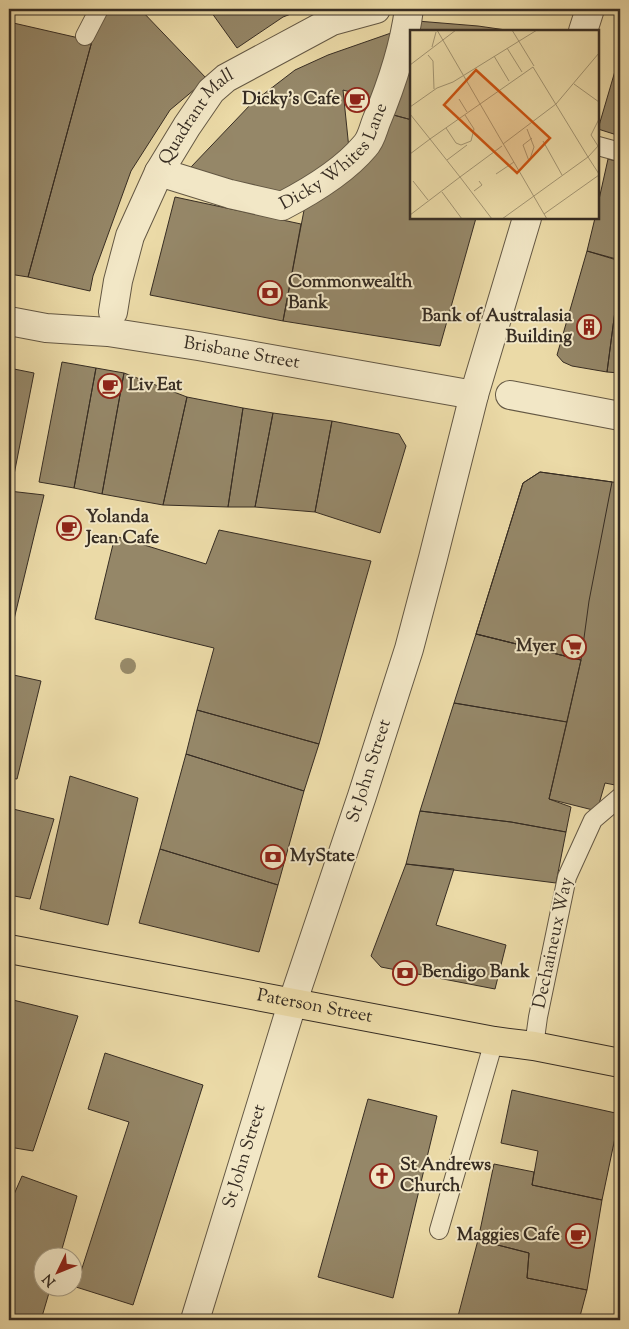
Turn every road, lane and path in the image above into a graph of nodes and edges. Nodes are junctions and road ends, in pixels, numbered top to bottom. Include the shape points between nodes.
1 (99, 9) edge
2 (376, 9) edge
3 (408, 9) edge
4 (590, 9) edge
5 (583, 30) edge
6 (84, 36) dead end
7 (599, 146) edge
8 (620, 152) edge
9 (159, 172) junction
10 (527, 219) edge
11 (113, 312) dead end
12 (9, 321) edge
13 (474, 395) junction
14 (510, 395) dead end
15 (620, 416) edge
16 (620, 797) edge
17 (9, 949) edge
18 (292, 1004) junction
19 (494, 1041) junction
20 (534, 1046) junction
21 (620, 1063) edge
22 (439, 1230) dead end
23 (196, 1320) edge

1 - 6 lane
2 - 9 street, Quadrant Mall via 332,21 226,78 211,91
3 - 9 street, Dicky Whites Lane via 406,31 390,88 367,145 302,196 282,206
4 - 5 street
7 - 8 lane
9 - 11 street, Quadrant Mall via 130,236
10 - 13 street, St John Street
12 - 13 street, Brisbane Street via 198,346
13 - 18 street, St John Street via 409,649
14 - 15 street
16 - 20 lane, Dechaineux Way via 593,820 567,877
17 - 18 highway, Paterson Street
18 - 19 highway, Paterson Street
18 - 23 street, St John Street
19 - 20 highway, Paterson Street
19 - 22 lane
20 - 21 highway, Paterson Street

